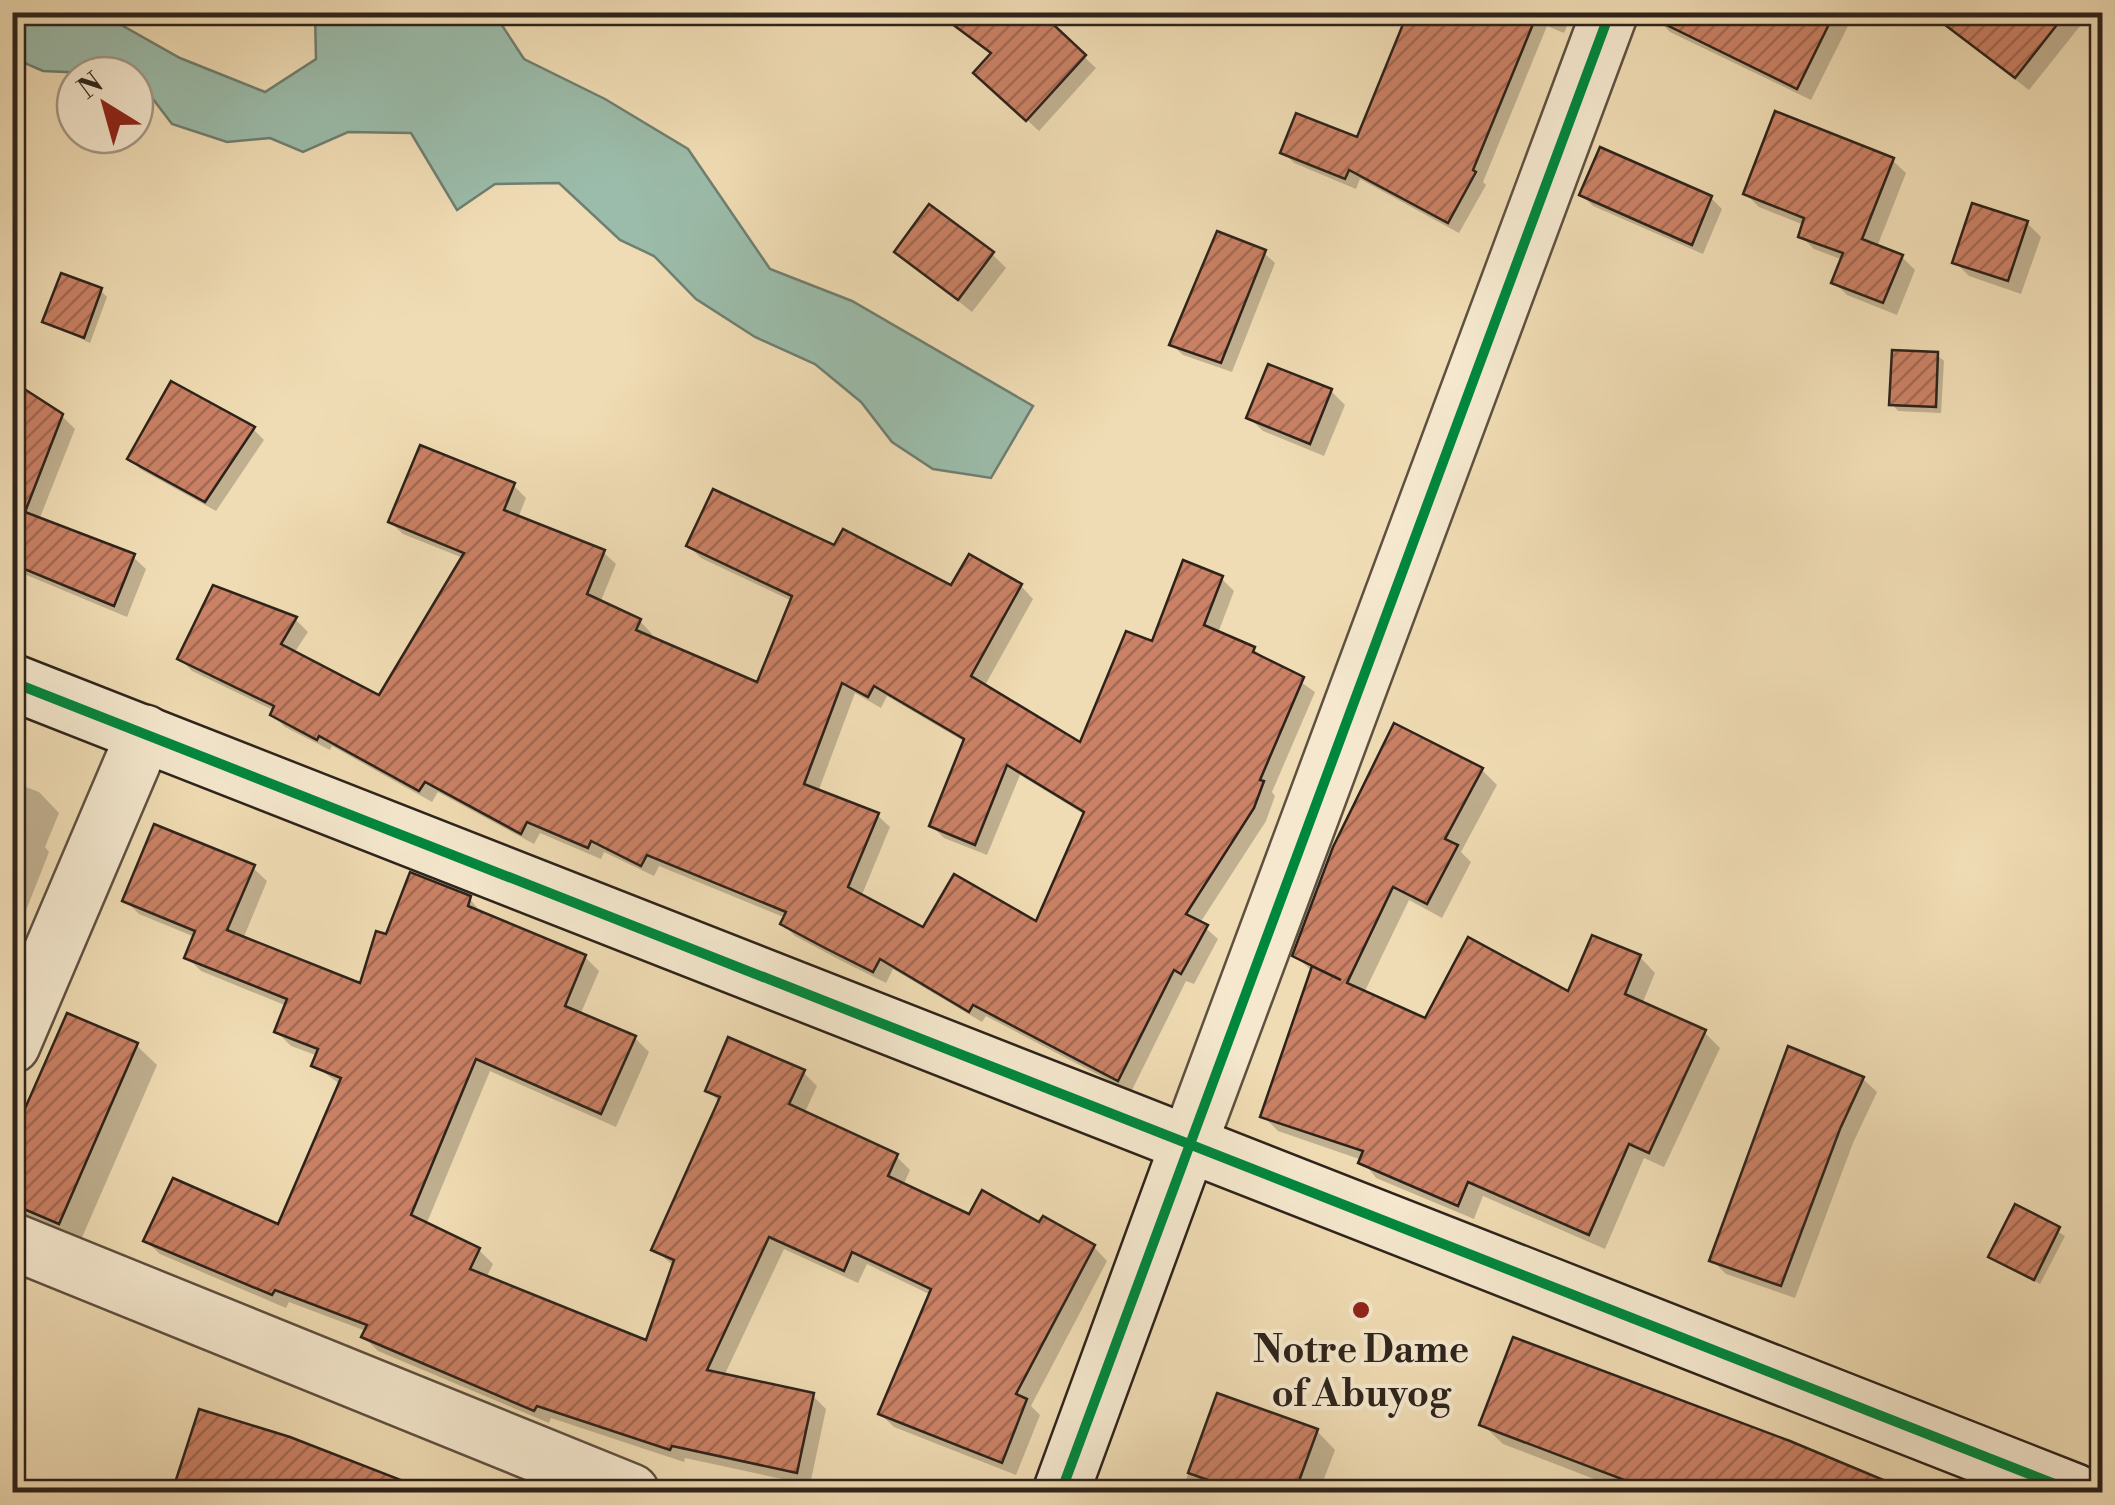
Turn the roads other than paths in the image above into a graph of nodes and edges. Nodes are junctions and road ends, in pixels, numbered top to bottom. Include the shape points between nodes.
1 (1610, 12) edge
2 (12, 682) edge
3 (145, 733) junction
4 (12, 1046) edge
5 (1189, 1142) junction
6 (12, 1241) edge
7 (631, 1492) edge
8 (1061, 1492) edge
9 (2074, 1492) edge

1 - 5 street
2 - 3 street
3 - 4 street
3 - 5 street
5 - 8 street
5 - 9 street
6 - 7 street

